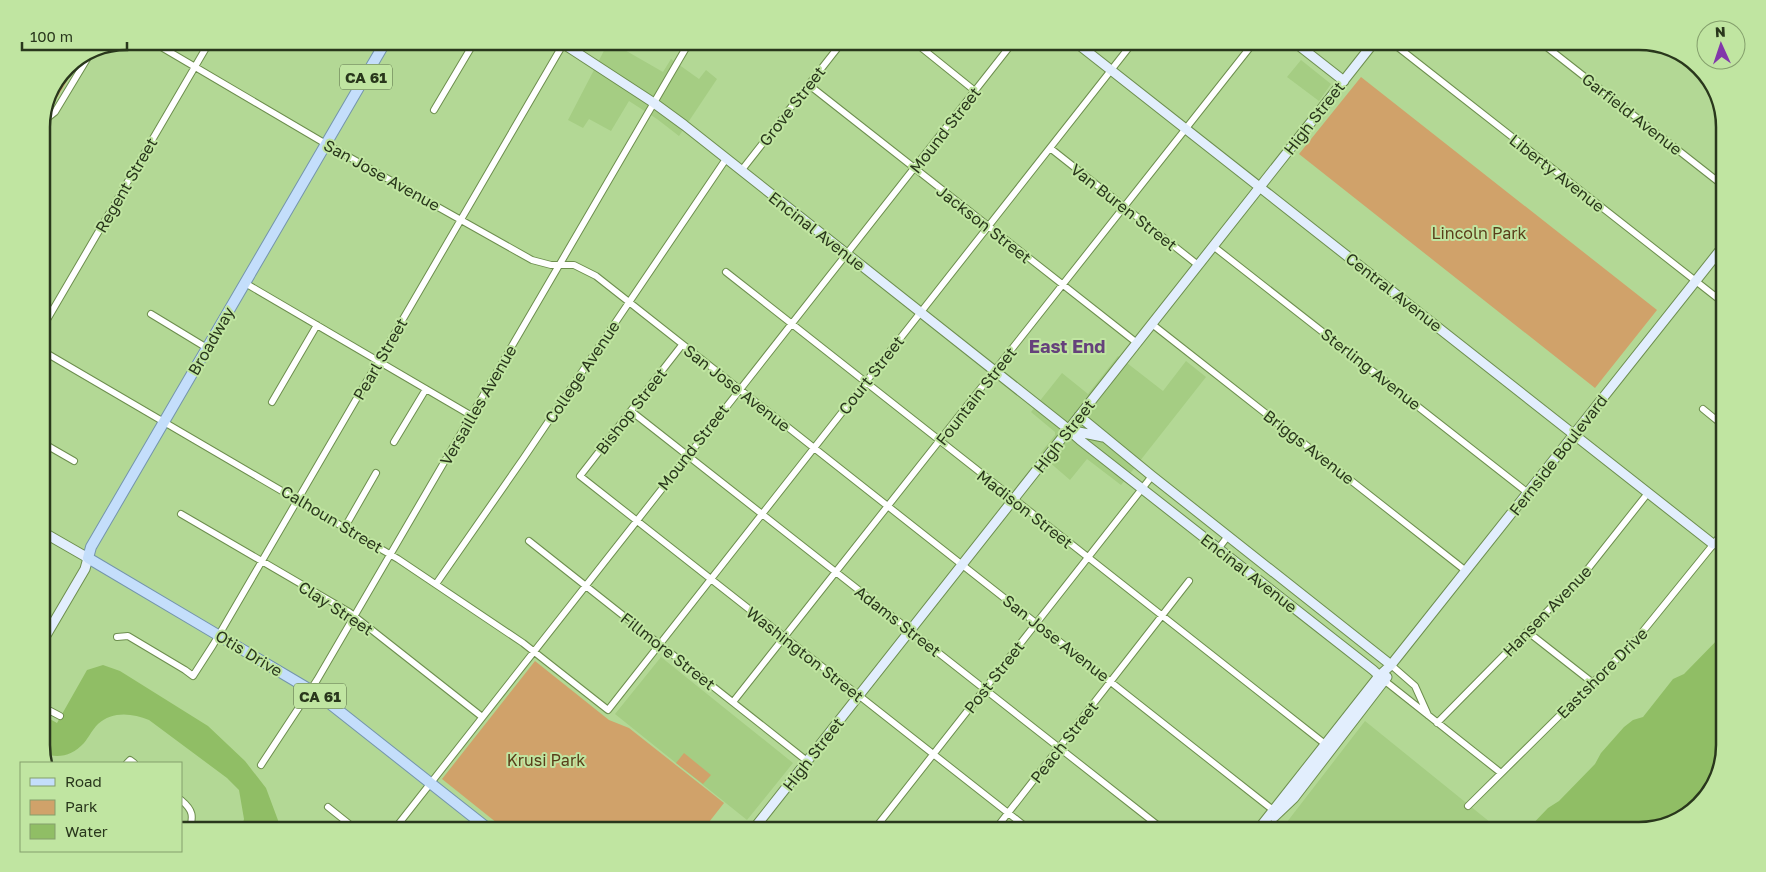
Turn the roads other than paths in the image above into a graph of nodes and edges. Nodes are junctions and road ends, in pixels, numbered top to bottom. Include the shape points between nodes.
1 (166, 50) edge
2 (205, 50) edge
3 (381, 50) edge
4 (470, 50) edge
5 (557, 50) edge
6 (574, 50) edge
7 (685, 50) edge
8 (836, 50) edge
9 (924, 50) edge
10 (1007, 50) edge
11 (1085, 50) edge
12 (1127, 50) edge
13 (1248, 50) edge
14 (1304, 50) edge
15 (1368, 50) edge
16 (1401, 50) edge
17 (1550, 50) edge
18 (84, 63) edge
19 (195, 67) junction
20 (1111, 70) junction
21 (1344, 81) junction
22 (809, 85) junction
23 (975, 91) junction
24 (654, 103) junction
25 (434, 110) dead end
26 (51, 115) edge
27 (1186, 129) junction
28 (326, 144) junction
29 (1050, 148) junction
30 (726, 159) junction
31 (914, 168) junction
32 (741, 171) junction
33 (1716, 180) edge
34 (1260, 187) junction
35 (1124, 207) junction
36 (461, 220) junction
37 (988, 227) junction
38 (1214, 246) junction
39 (846, 254) junction
40 (1716, 255) edge
41 (560, 264) junction
42 (1198, 265) junction
43 (726, 272) dead end
44 (1696, 281) junction
45 (245, 283) junction
46 (1063, 285) junction
47 (1716, 297) edge
48 (628, 303) junction
49 (920, 312) junction
50 (151, 314) dead end
51 (50, 315) edge
52 (791, 324) junction
53 (1152, 324) junction
54 (317, 325) junction
55 (1137, 343) junction
56 (682, 345) junction
57 (207, 348) junction
58 (50, 355) edge
59 (379, 361) junction
60 (995, 371) junction
61 (865, 383) junction
62 (426, 389) junction
63 (739, 390) junction
64 (272, 402) dead end
65 (1703, 409) dead end
66 (631, 411) junction
67 (472, 416) junction
68 (1080, 416) junction
69 (1716, 420) edge
70 (164, 421) junction
71 (1069, 430) junction
72 (1574, 435) junction
73 (1105, 438) junction
74 (394, 442) dead end
75 (939, 442) junction
76 (50, 447) edge
77 (813, 449) junction
78 (688, 455) junction
79 (74, 461) dead end
80 (376, 473) dead end
81 (580, 476) joint
82 (1152, 476) junction
83 (1142, 490) junction
84 (1528, 493) junction
85 (1648, 493) junction
86 (298, 499) junction
87 (1014, 500) junction
88 (888, 507) junction
89 (181, 514) dead end
90 (762, 514) junction
91 (636, 520) junction
92 (345, 527) junction
93 (50, 536) edge
94 (1228, 536) junction
95 (1716, 540) edge
96 (529, 541) dead end
97 (1713, 544) junction
98 (1218, 549) junction
99 (391, 554) junction
100 (88, 558) junction
101 (1089, 558) junction
102 (262, 561) junction
103 (963, 565) junction
104 (1466, 571) junction
105 (836, 572) junction
106 (711, 579) junction
107 (1189, 581) dead end
108 (436, 584) junction
109 (584, 586) junction
110 (354, 616) junction
111 (1162, 617) junction
112 (1036, 624) junction
113 (50, 630) edge
114 (910, 630) junction
115 (1528, 632) junction
116 (218, 635) junction
117 (117, 637) dead end
118 (784, 637) junction
119 (660, 644) junction
120 (533, 651) junction
121 (1391, 665) junction
122 (1382, 678) junction
123 (1111, 682) junction
124 (1593, 683) junction
125 (311, 690) junction
126 (985, 690) junction
127 (858, 696) junction
128 (733, 702) junction
129 (50, 710) edge
130 (608, 710) joint
131 (60, 716) dead end
132 (481, 716) junction
133 (1429, 716) junction
134 (1437, 722) junction
135 (1325, 744) junction
136 (1060, 748) junction
137 (934, 754) junction
138 (1316, 755) junction
139 (807, 761) junction
140 (261, 765) dead end
141 (1501, 773) junction
142 (430, 782) junction
143 (1304, 786) junction
144 (182, 801) edge
145 (1468, 806) dead end
146 (328, 807) dead end
147 (1276, 811) junction
148 (1008, 813) junction
149 (193, 822) edge
150 (347, 822) edge
151 (400, 822) edge
152 (480, 822) edge
153 (761, 822) edge
154 (880, 822) edge
155 (1001, 822) edge
156 (1020, 822) edge
157 (1154, 822) edge
158 (1265, 822) edge
159 (1269, 822) edge

1 - 19 street, San Jose Avenue
2 - 19 street, Regent Street
3 - 28 main road, Broadway / CA 61
4 - 25 street
5 - 36 street, Pearl Street
6 - 24 main road, Encinal Avenue
7 - 24 street, Versailles Avenue
8 - 22 street, Grove Street
9 - 23 street
10 - 23 street, Mound Street
11 - 20 main road, Central Avenue
12 - 20 street, Court Street
13 - 27 street, Fountain Street
14 - 21 main road
15 - 21 main road, High Street
16 - 44 street, Liberty Avenue
17 - 33 street, Garfield Avenue
18 - 26 street
19 - 28 street, San Jose Avenue
19 - 51 street, Regent Street
20 - 27 main road, Central Avenue
20 - 29 street, Court Street
21 - 34 main road, High Street
22 - 31 street, Jackson Street
22 - 32 street, Grove Street
23 - 31 street, Mound Street
24 - 30 main road, Encinal Avenue
24 - 41 street, Versailles Avenue
27 - 34 main road, Central Avenue
27 - 35 street, Fountain Street
28 - 36 street, San Jose Avenue
28 - 45 main road, Broadway / CA 61
29 - 35 street, Van Buren Street
29 - 37 street, Court Street
30 - 32 main road, Encinal Avenue
30 - 48 street, College Avenue
31 - 37 street, Jackson Street
31 - 39 street, Mound Street
32 - 39 main road, Encinal Avenue
34 - 38 main road, High Street
34 - 72 main road, Central Avenue
35 - 42 street, Van Buren Street
35 - 46 street, Fountain Street
36 - 41 street, San Jose Avenue via 532,260 542,264
36 - 59 street, Pearl Street
37 - 46 street, Jackson Street
37 - 49 street, Court Street
38 - 42 main road, High Street
38 - 84 street, Sterling Avenue
39 - 49 main road, Encinal Avenue
39 - 52 street, Mound Street
40 - 44 main road, Fernside Boulevard
41 - 48 street, San Jose Avenue via 585,269
41 - 67 street, Versailles Avenue
42 - 53 main road, High Street
43 - 52 street, Madison Street
44 - 47 street, Liberty Avenue
44 - 72 main road, Fernside Boulevard
45 - 54 street
45 - 57 main road, Broadway / CA 61
46 - 55 street, Jackson Street
46 - 60 street, Fountain Street
48 - 56 street, San Jose Avenue
48 - 108 street, College Avenue
49 - 60 main road, Encinal Avenue
49 - 61 street, Court Street
50 - 57 street
52 - 61 street, Madison Street
52 - 63 street, Mound Street
53 - 55 main road, High Street
53 - 104 street, Briggs Avenue
54 - 59 street
54 - 64 street
55 - 68 main road, High Street
56 - 63 street, San Jose Avenue
56 - 66 street, Bishop Street
57 - 70 main road, Broadway / CA 61
58 - 70 street, Calhoun Street
59 - 62 street
59 - 86 street, Pearl Street
60 - 71 main road, Encinal Avenue
60 - 75 street, Fountain Street
61 - 75 street, Madison Street
61 - 77 street, Court Street
62 - 67 street
62 - 74 street
63 - 77 street, San Jose Avenue
63 - 78 street, Mound Street
65 - 69 street
66 - 78 street, Adams Street
66 - 81 street, Bishop Street
67 - 99 street, Versailles Avenue
68 - 71 main road, High Street
68 - 73 main road, Encinal Avenue
70 - 86 street, Calhoun Street
70 - 100 main road, Broadway / CA 61 via 91,547
71 - 73 main road, Encinal Avenue
71 - 83 main road, Encinal Avenue
71 - 87 main road, High Street
72 - 84 main road, Fernside Boulevard
72 - 85 main road, Central Avenue
73 - 82 main road, Encinal Avenue
75 - 87 street, Madison Street
75 - 88 street, Fountain Street
76 - 79 street
77 - 88 street, San Jose Avenue
77 - 90 street, Court Street
78 - 90 street, Adams Street
78 - 91 street, Mound Street
80 - 92 street
81 - 91 street, Washington Street
82 - 83 street, Post Street
82 - 94 main road, Encinal Avenue
83 - 98 main road, Encinal Avenue
83 - 101 street, Post Street
84 - 104 main road, Fernside Boulevard
85 - 97 main road, Central Avenue
85 - 115 street, Hansen Avenue via 1584,575
86 - 92 street, Calhoun Street
86 - 102 street, Pearl Street
87 - 101 street, Madison Street
87 - 103 main road, High Street
88 - 103 street, San Jose Avenue
88 - 105 street, Fountain Street
89 - 102 street, Clay Street
90 - 105 street, Adams Street
90 - 106 street, Court Street
91 - 106 street, Washington Street
91 - 109 street, Mound Street
92 - 99 street, Calhoun Street
93 - 100 main road, Otis Drive
94 - 98 street
94 - 121 main road, Encinal Avenue
95 - 97 street, Eastshore Drive
96 - 109 street, Fillmore Street
97 - 124 street, Eastshore Drive via 1648,627
98 - 122 main road, Encinal Avenue
99 - 108 street, Calhoun Street
99 - 110 street, Versailles Avenue
100 - 113 main road, Broadway
100 - 116 main road, Otis Drive / CA 61
101 - 111 street, Madison Street
101 - 112 street, Post Street
102 - 110 street, Clay Street
102 - 116 street, Pearl Street
103 - 112 street, San Jose Avenue
103 - 114 main road, High Street
104 - 121 main road, Fernside Boulevard
105 - 114 street, Adams Street
105 - 118 street, Fountain Street
106 - 118 street, Washington Street
106 - 119 street, Court Street
107 - 111 street, Peach Street
108 - 120 street, Calhoun Street
109 - 119 street, Fillmore Street
109 - 120 street, Mound Street
110 - 125 street, Versailles Avenue
110 - 132 street, Clay Street
111 - 123 street, Peach Street
111 - 135 street, Madison Street
112 - 123 street, San Jose Avenue
112 - 126 street, Post Street
114 - 126 street, Adams Street
114 - 127 main road, High Street
115 - 124 street
115 - 134 street, Hansen Avenue
116 - 117 street, Pearl Street via 193,676 128,636
116 - 125 main road, Otis Drive / CA 61
118 - 127 street, Washington Street
118 - 128 street, Fountain Street
119 - 128 street, Fillmore Street
119 - 130 street, Court Street
120 - 130 street, Calhoun Street
120 - 132 street, Mound Street
121 - 122 main road, Fernside Boulevard
121 - 133 street, Encinal Avenue via 1415,686
122 - 133 street, Encinal Avenue
122 - 135 main road, Fernside Boulevard
122 - 143 main road, Fernside Boulevard
123 - 136 street, Peach Street
123 - 147 street, San Jose Avenue
124 - 141 street, Eastshore Drive
125 - 140 street, Versailles Avenue
125 - 142 main road, Otis Drive / CA 61
126 - 136 street, Adams Street
126 - 137 street, Post Street
127 - 137 street, Washington Street
127 - 139 main road, High Street
128 - 139 street, Fillmore Street
129 - 131 street
132 - 142 street, Mound Street
133 - 134 street, Encinal Avenue
134 - 141 street, Encinal Avenue
135 - 138 main road, Fernside Boulevard
136 - 148 street, Peach Street
136 - 157 street, Adams Street
137 - 148 street, Washington Street
137 - 154 street, Post Street
138 - 143 main road via 1315,763 1304,778
138 - 147 main road, Fernside Boulevard
139 - 153 main road, High Street
141 - 145 street, Eastshore Drive
142 - 151 street, Mound Street
142 - 152 main road, Otis Drive / CA 61
143 - 147 main road, Fernside Boulevard
144 - 149 street via 193,813
146 - 150 street
147 - 158 main road, Fernside Boulevard
147 - 159 main road, Fernside Boulevard
148 - 155 street, Peach Street
148 - 156 street, Washington Street

